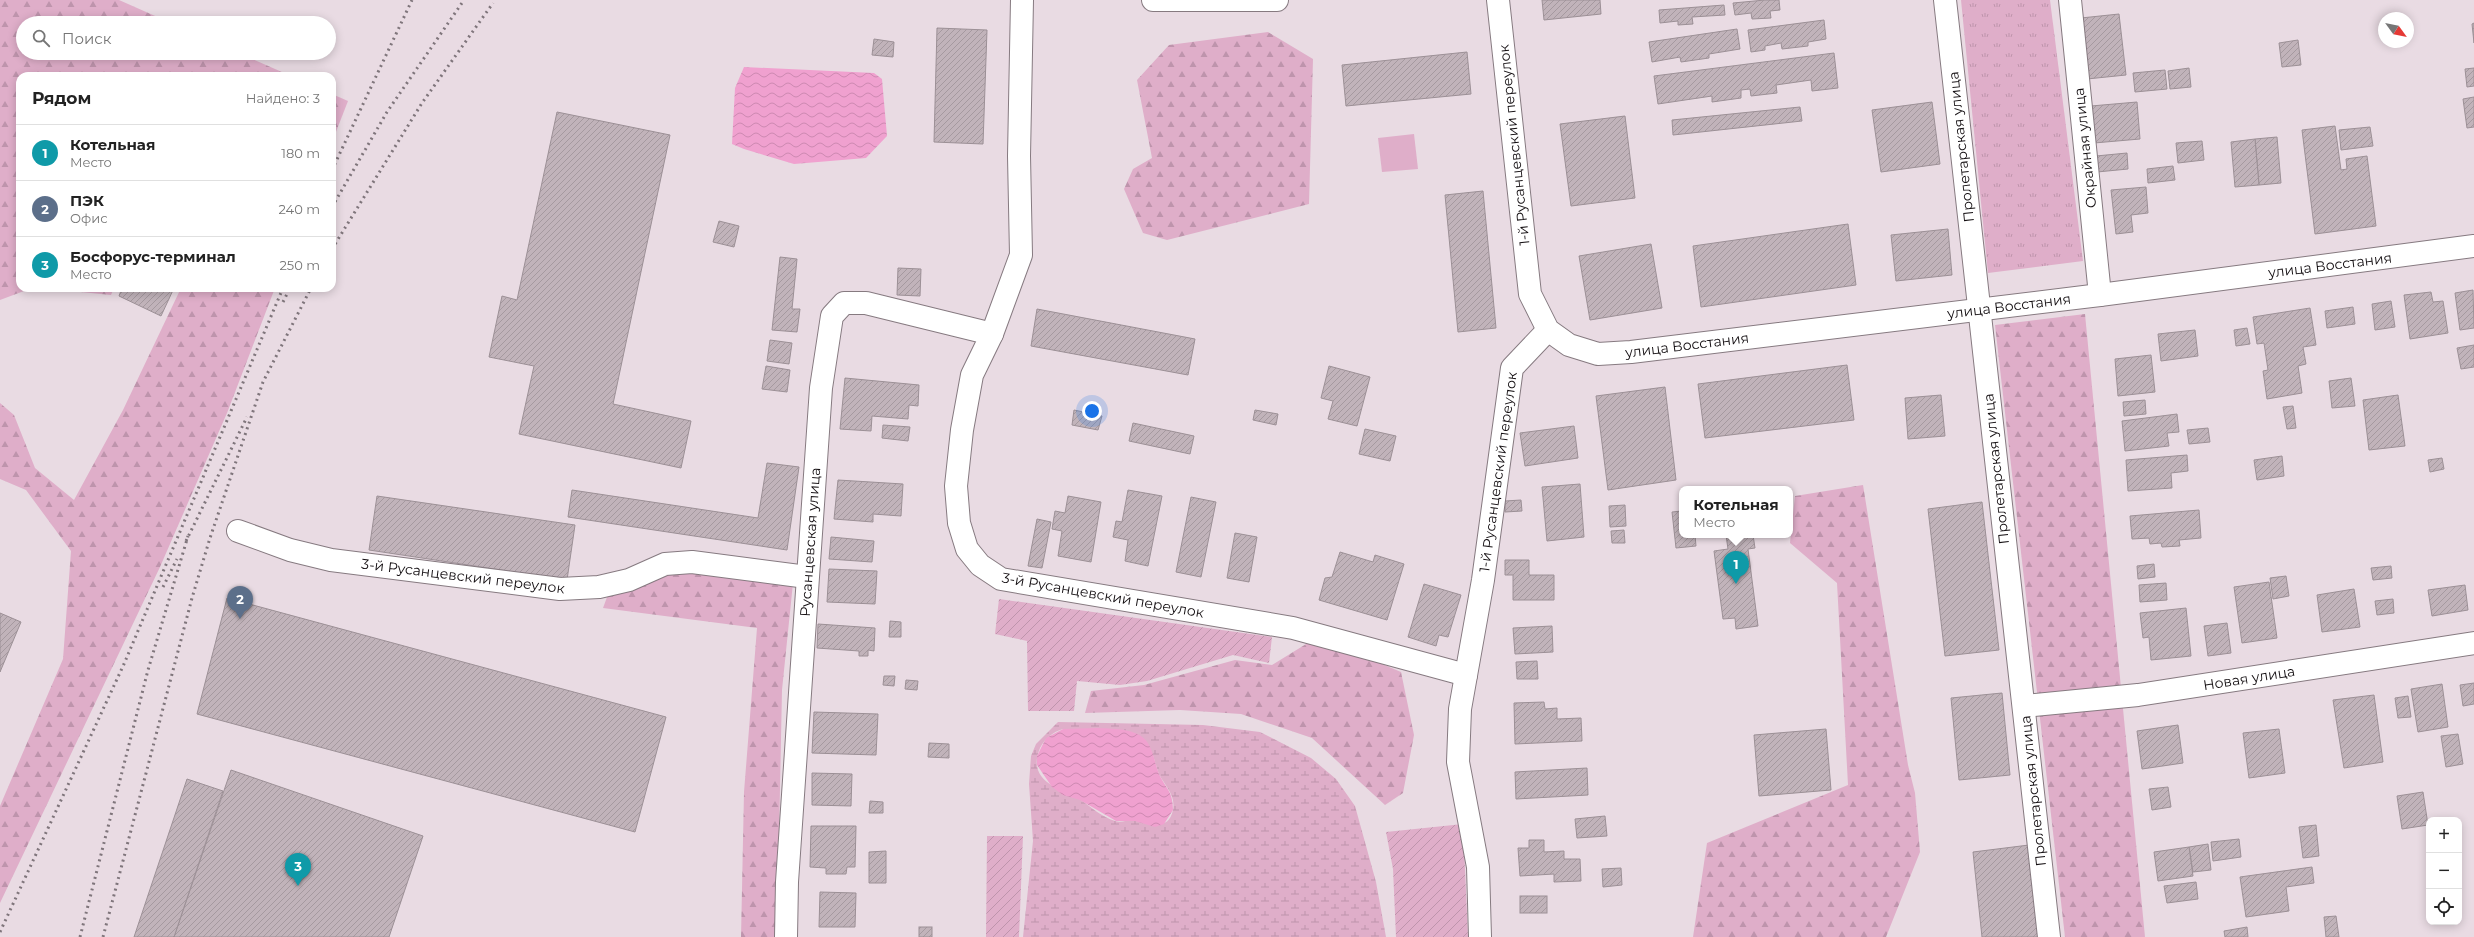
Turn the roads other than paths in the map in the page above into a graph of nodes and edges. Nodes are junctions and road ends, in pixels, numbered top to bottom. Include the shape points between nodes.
1 (1022, 0) edge
2 (1154, 0) edge
3 (1277, 0) edge
4 (1498, 0) edge
5 (1945, 0) edge
6 (2070, 0) edge
7 (2474, 246) edge
8 (2100, 295) junction
9 (1979, 310) junction
10 (1548, 330) junction
11 (992, 334) junction
12 (238, 531) dead end
13 (807, 577) junction
14 (2474, 643) edge
15 (1466, 675) junction
16 (2024, 706) junction
17 (786, 937) edge
18 (1480, 937) edge
19 (2050, 937) edge

1 - 11 street, 3-й Русанцевский переулок via 1019,156 1022,255
2 - 3 street
4 - 10 street, 1-й Русанцевский переулок via 1530,294
5 - 9 street, Пролетарская улица
6 - 8 street, Окрайная улица
7 - 8 street, улица Восстания
8 - 9 street, улица Восстания
9 - 10 street, улица Восстания via 1605,354 1569,345
9 - 16 street, Пролетарская улица
10 - 15 street, 1-й Русанцевский переулок via 1512,368 1483,580
11 - 13 street, Русанцевская улица via 866,303 844,303 832,316 821,388
11 - 15 street, 3-й Русанцевский переулок via 972,375 962,430 956,486 959,523 967,549 990,574 1001,579 1293,628
12 - 13 street, 3-й Русанцевский переулок via 290,550 331,560 560,589 599,587 629,580 664,564 692,562
13 - 17 street, Русанцевская улица via 787,882
14 - 16 street, Новая улица via 2138,695
15 - 18 street, 1-й Русанцевский переулок via 1460,709 1458,762 1478,866
16 - 19 street, Пролетарская улица

